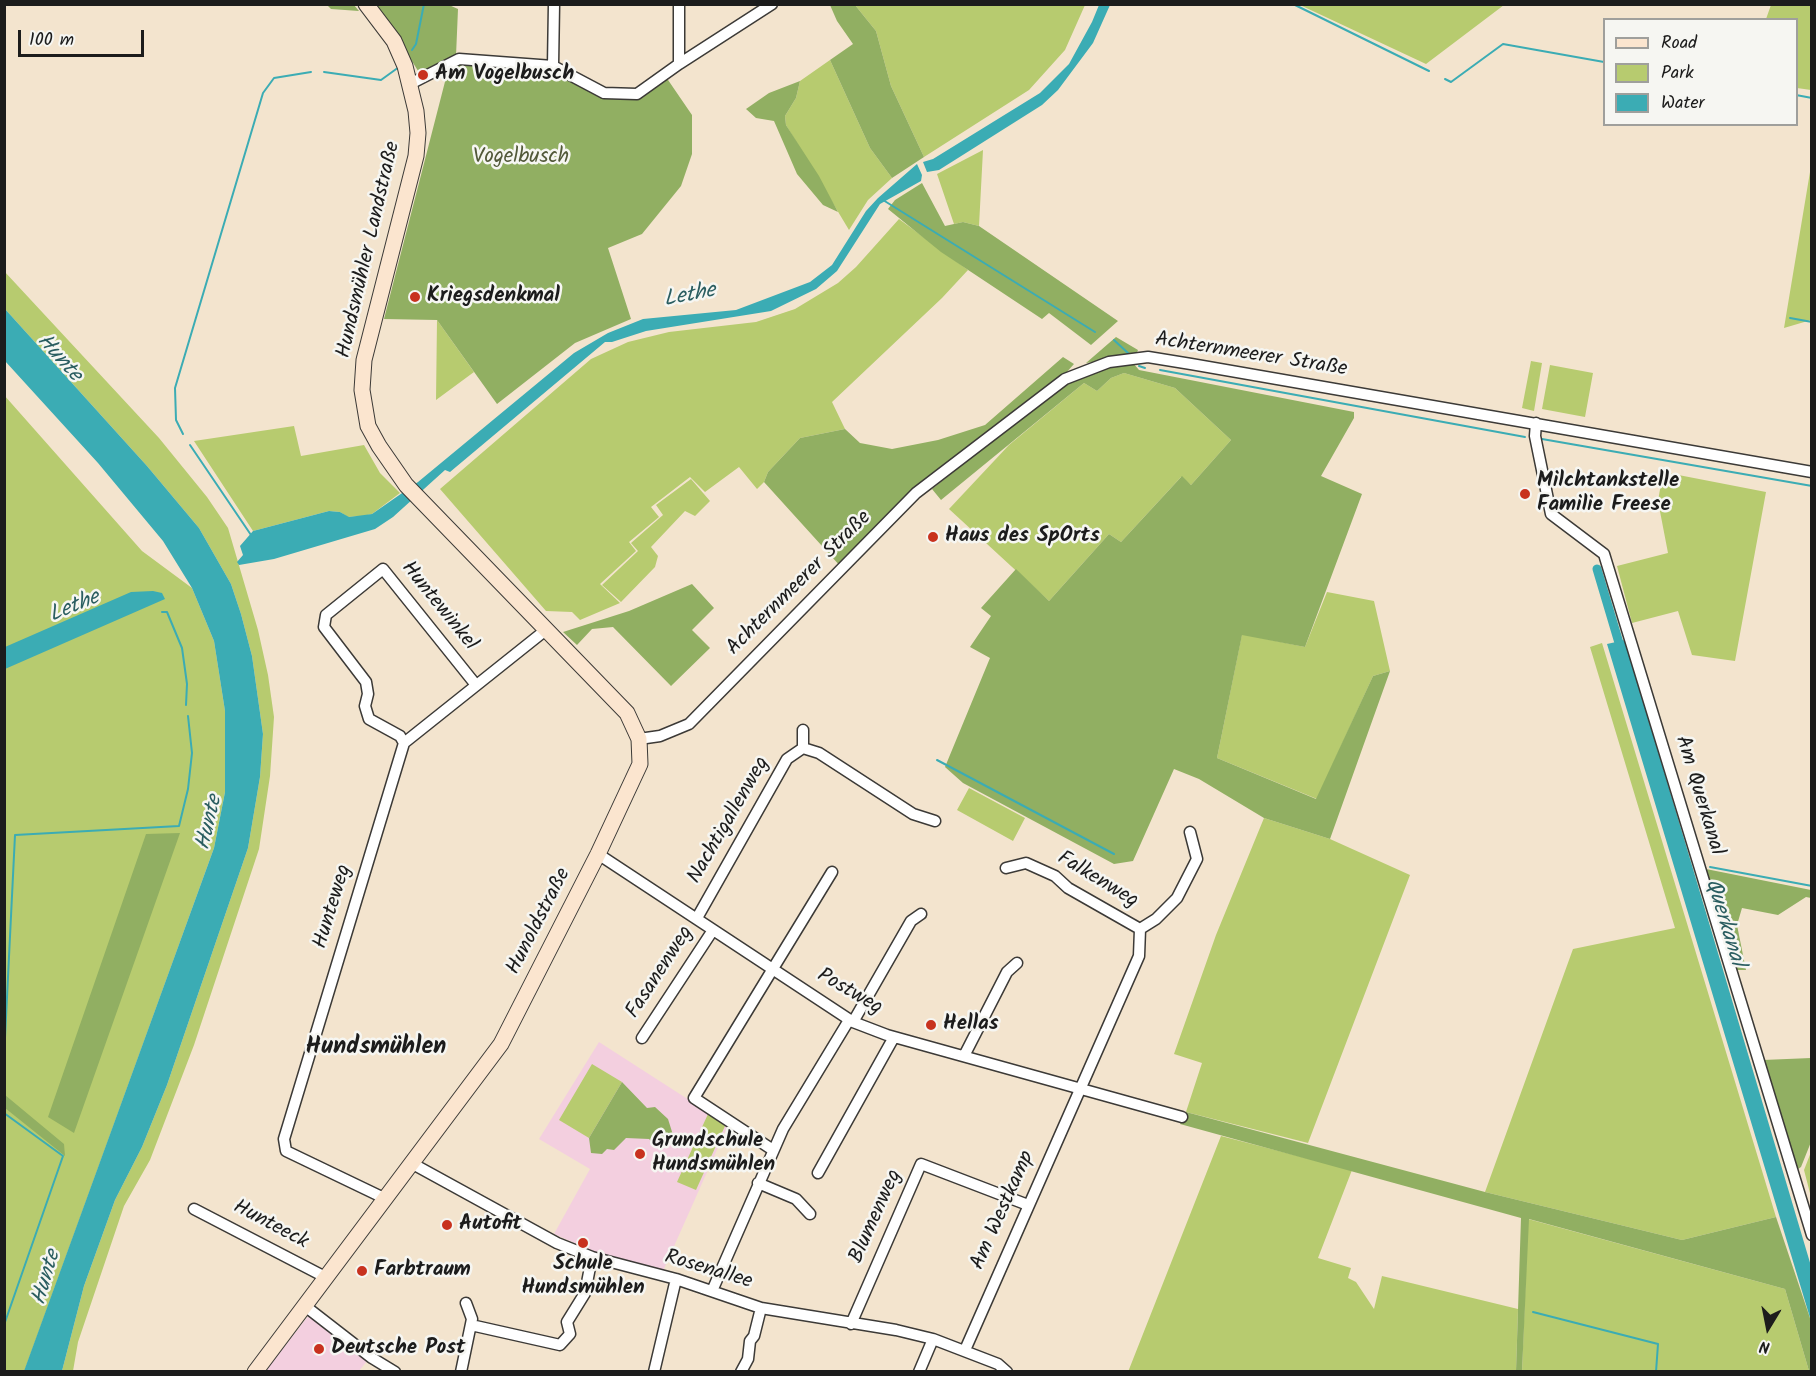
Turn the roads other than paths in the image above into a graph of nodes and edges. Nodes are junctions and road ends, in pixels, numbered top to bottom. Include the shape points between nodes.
1 (366, 4) edge
2 (554, 4) edge
3 (679, 4) edge
4 (772, 4) edge
5 (679, 64) junction
6 (553, 66) junction
7 (410, 84) junction
8 (1536, 423) junction
9 (1812, 472) edge
10 (421, 500) joint
11 (547, 629) junction
12 (476, 686) junction
13 (803, 730) dead end
14 (639, 739) junction
15 (404, 743) junction
16 (803, 748) junction
17 (935, 821) dead end
18 (1190, 832) dead end
19 (598, 854) junction
20 (1006, 868) dead end
21 (832, 872) dead end
22 (921, 914) dead end
23 (697, 918) junction
24 (713, 930) junction
25 (1140, 930) junction
26 (1017, 963) dead end
27 (772, 968) junction
28 (851, 1021) junction
29 (894, 1037) junction
30 (642, 1038) dead end
31 (964, 1056) junction
32 (1079, 1089) junction
33 (1182, 1117) dead end
34 (773, 1150) junction
35 (413, 1164) junction
36 (818, 1173) dead end
37 (758, 1183) junction
38 (386, 1199) junction
39 (1028, 1205) junction
40 (194, 1209) dead end
41 (810, 1214) dead end
42 (1812, 1235) edge
43 (592, 1257) junction
44 (327, 1278) junction
45 (676, 1279) junction
46 (712, 1291) junction
47 (466, 1303) dead end
48 (306, 1306) junction
49 (761, 1308) junction
50 (851, 1324) junction
51 (471, 1325) junction
52 (933, 1339) junction
53 (965, 1350) junction
54 (255, 1371) edge
55 (395, 1371) edge
56 (461, 1371) edge
57 (654, 1371) edge
58 (741, 1371) edge
59 (919, 1371) edge
60 (1007, 1371) edge

1 - 7 street, Hundsmühler Landstraße via 394,41
2 - 6 street
3 - 5 street
4 - 5 street
5 - 6 street via 637,94 604,93
6 - 7 street via 459,59
7 - 10 street, Hundsmühler Landstraße via 418,133 416,156 369,335 362,390 368,426 406,485
8 - 9 street, Achternmeerer Straße
8 - 14 street, Achternmeerer Straße via 1148,357 1108,362 1074,374 916,493 689,724 660,736
8 - 42 street, Am Querkanal via 1551,514 1604,555
10 - 11 street, Hunoldstraße
11 - 12 street
11 - 14 street, Hunoldstraße via 627,713
12 - 15 street
12 - 15 street, Huntewinkel via 383,569 326,615 324,627 366,682 369,720 400,736
13 - 16 street
14 - 19 street, Hunoldstraße via 636,777
15 - 38 street, Hunteweg via 284,1139 286,1151
16 - 17 street via 819,753 913,814
16 - 23 street, Nachtigallenweg via 788,759
18 - 25 street via 1197,859 1192,869 1177,898
19 - 23 street, Postweg
19 - 35 street, Hunoldstraße via 501,1044
20 - 25 street, Falkenweg via 1026,863 1055,876 1068,888
21 - 27 street
22 - 28 street via 911,921
23 - 24 street, Postweg
24 - 27 street, Postweg
24 - 30 street, Fasanenweg
25 - 32 street, Falkenweg via 1139,956
26 - 31 street via 1007,972
27 - 28 street, Postweg
27 - 34 street via 694,1098
28 - 29 street, Postweg
28 - 34 street
29 - 31 street, Postweg
29 - 36 street
31 - 32 street, Postweg
32 - 33 street, Postweg
32 - 39 street, Am Westkamp
34 - 37 street
35 - 38 street, Hunoldstraße
35 - 43 street, Rosenallee via 557,1243
37 - 41 street via 796,1199
37 - 46 street
38 - 44 street, Hunoldstraße
39 - 50 street, Blumenweg via 921,1164
39 - 53 street, Am Westkamp
40 - 44 street, Hunteeck
43 - 45 street, Rosenallee
43 - 51 street via 585,1293 567,1322 570,1334 560,1346
44 - 48 street, Hunoldstraße
45 - 46 street, Rosenallee
45 - 57 street
46 - 49 street, Rosenallee
47 - 51 street via 472,1312
48 - 54 street, Hunoldstraße
48 - 55 street via 372,1358
49 - 50 street, Rosenallee
49 - 58 street via 748,1359
50 - 52 street, Rosenallee
51 - 56 street
52 - 53 street, Rosenallee
52 - 59 street
53 - 60 street, Rosenallee

